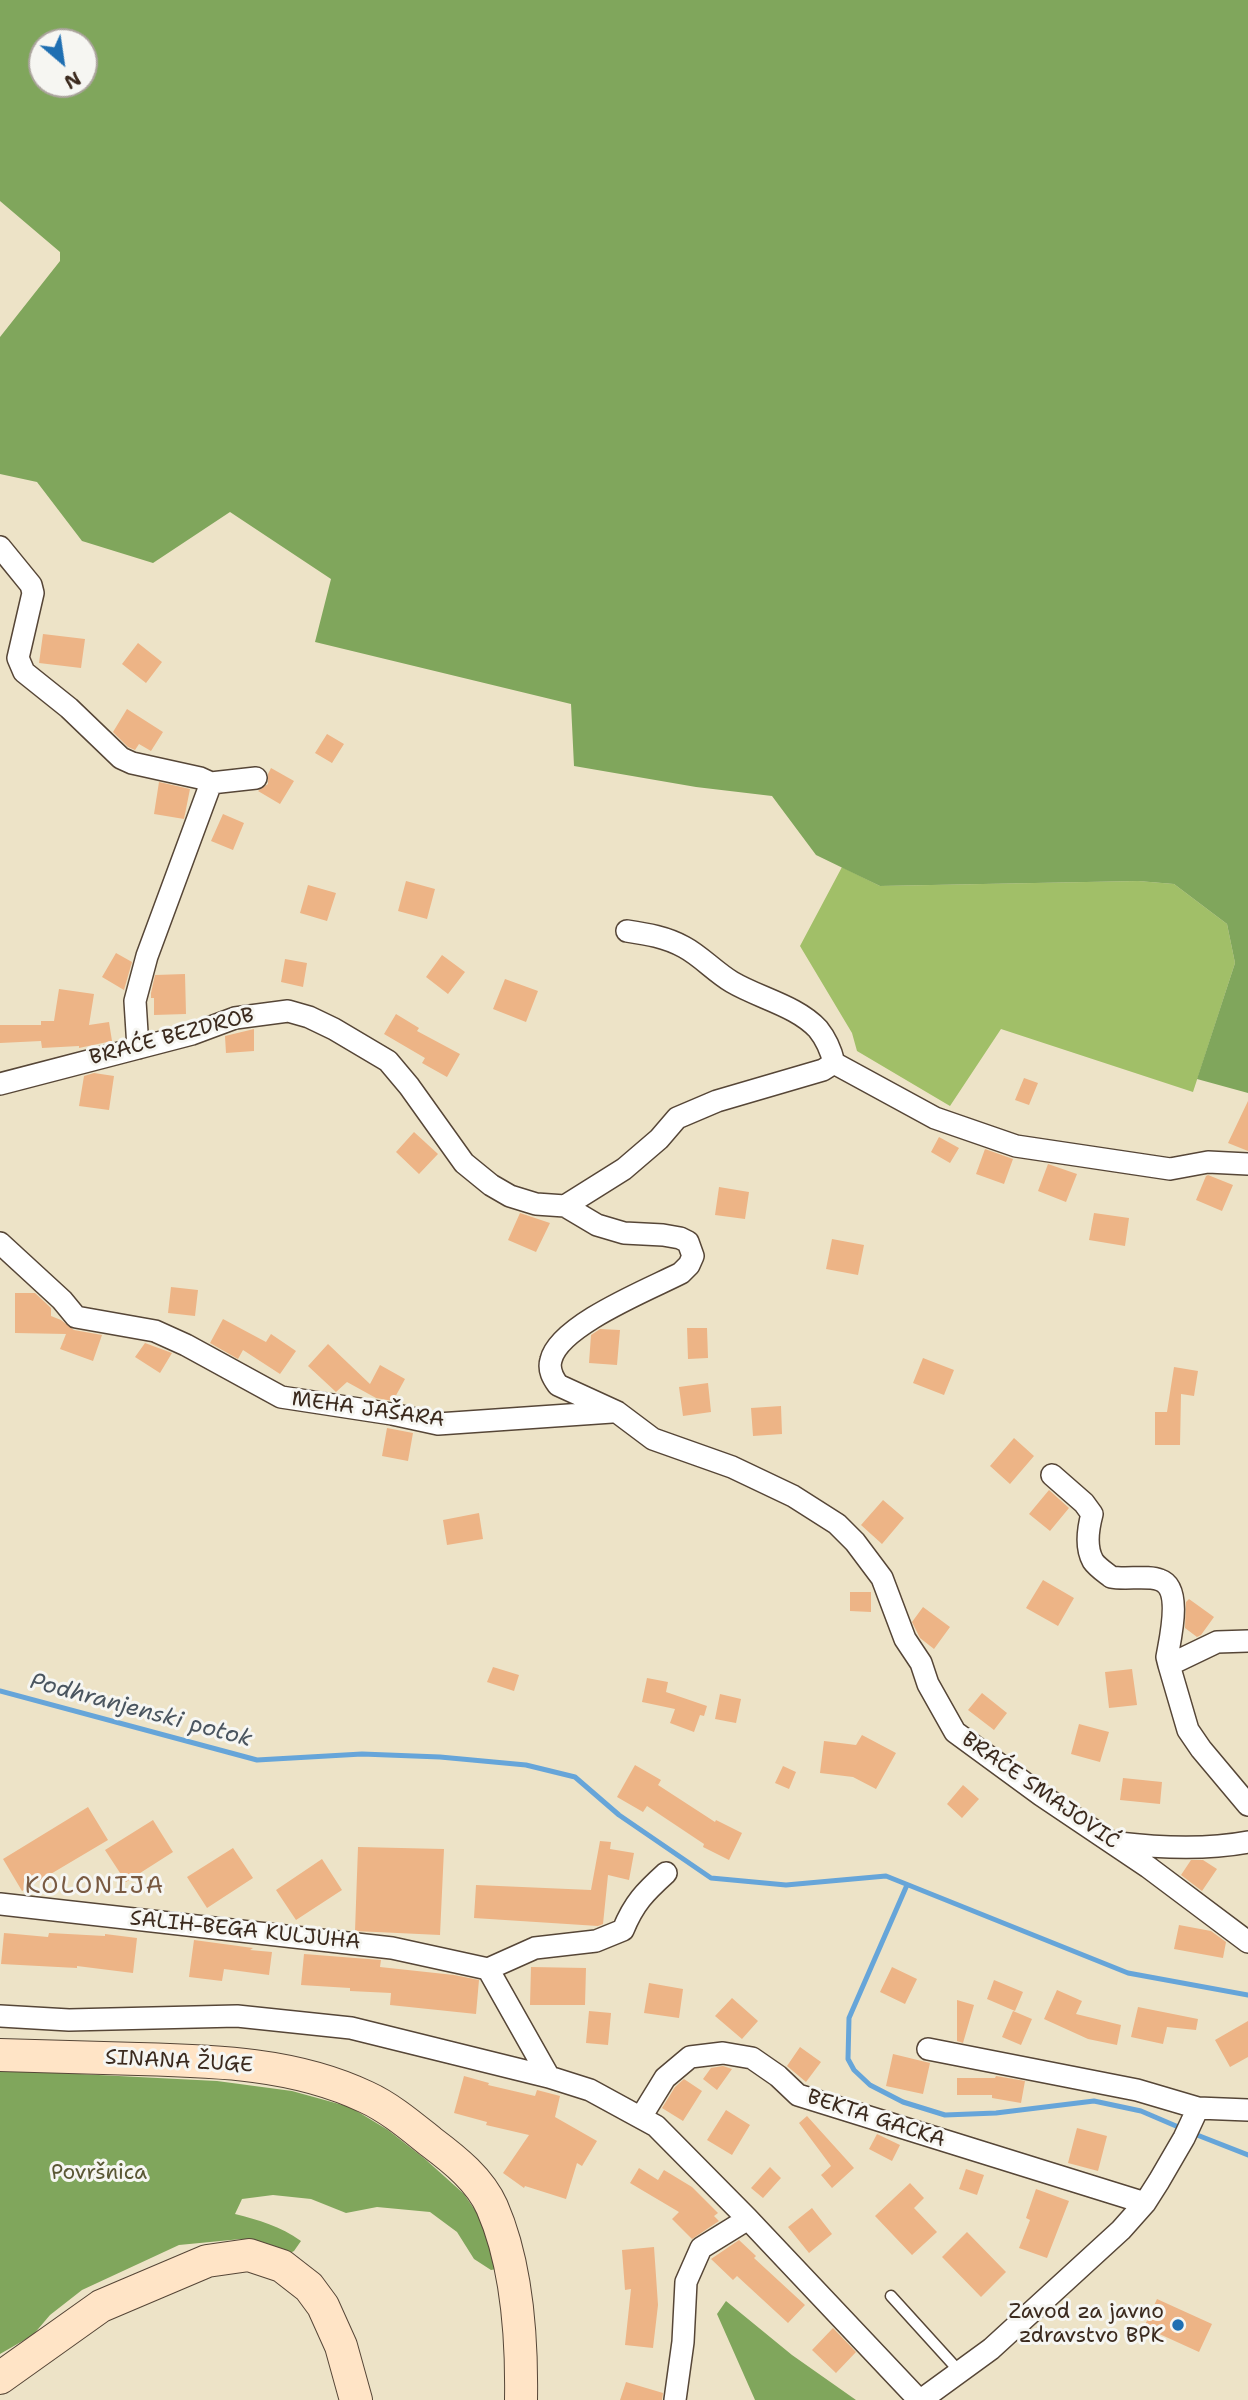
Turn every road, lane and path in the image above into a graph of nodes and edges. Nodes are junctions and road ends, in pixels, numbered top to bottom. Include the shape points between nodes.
1 (0, 547) edge
2 (256, 778) dead end
3 (211, 783) junction
4 (627, 931) dead end
5 (138, 1048) junction
6 (834, 1063) junction
7 (0, 1084) edge
8 (1248, 1164) edge
9 (565, 1206) junction
10 (0, 1243) edge
11 (617, 1412) junction
12 (1052, 1475) dead end
13 (1248, 1641) edge
14 (1169, 1665) junction
15 (1248, 1805) edge
16 (1248, 1842) edge
17 (1113, 1843) junction
18 (666, 1873) dead end
19 (0, 1904) edge
20 (1248, 1942) edge
21 (488, 1969) junction
22 (0, 2016) edge
23 (928, 2049) dead end
24 (0, 2055) edge
25 (549, 2077) junction
26 (1248, 2110) edge
27 (641, 2117) junction
28 (1190, 2124) junction
29 (1145, 2203) junction
30 (748, 2219) junction
31 (891, 2296) dead end
32 (960, 2372) junction
33 (0, 2378) edge
34 (356, 2400) edge
35 (521, 2400) edge
36 (676, 2400) edge
37 (920, 2400) edge

1 - 3 street via 32,584 18,658 24,672 121,758
2 - 3 street
3 - 5 street via 135,1001
4 - 6 street via 657,936 685,948 731,982 801,1014 831,1049
5 - 7 street, BRAĆE BEZDROB
5 - 9 street, BRAĆE BEZDROB via 258,1013 288,1011 309,1017 388,1061 464,1163 491,1185 536,1204
6 - 8 street via 935,1118 1016,1146 1170,1169 1208,1162
6 - 9 street via 677,1118 624,1169
9 - 11 street, BRAĆE SMAJOVIĆ via 597,1225 624,1233 680,1238 691,1248 693,1256 681,1273 588,1321 570,1333 551,1359 552,1377 558,1385
10 - 11 street, MEHA JAŠARA via 76,1317 155,1331 281,1397 438,1424
11 - 17 street, BRAĆE SMAJOVIĆ via 653,1439 732,1467 793,1496 837,1524 882,1578 905,1639 955,1732
12 - 14 street via 1091,1514 1088,1530 1093,1561 1111,1577 1160,1580 1169,1587 1173,1598
13 - 14 street via 1217,1642
14 - 15 street via 1188,1730
16 - 17 street via 1160,1848
17 - 20 street, BRAĆE SMAJOVIĆ
18 - 21 street via 643,1893 623,1930 596,1941 535,1948
19 - 21 street, SALIH-BEGA KULJUHA via 392,1948
21 - 25 street
22 - 25 street via 69,2020 237,2016 351,2028
23 - 28 street via 1137,2090
24 - 35 main road, SINANA ŽUGE via 263,2066 326,2081 402,2119 472,2177 491,2205 507,2248 514,2291
25 - 27 street via 590,2090
26 - 28 street
27 - 29 street, BEKTA GACKA via 665,2078 690,2057 723,2053 751,2058 798,2095
27 - 30 street via 656,2126
28 - 29 street
29 - 32 street via 1083,2266
30 - 36 street via 701,2248 686,2282
30 - 37 street
31 - 32 lane
32 - 37 street
33 - 34 main road via 101,2306 207,2262 249,2255 282,2266 309,2287 341,2346

